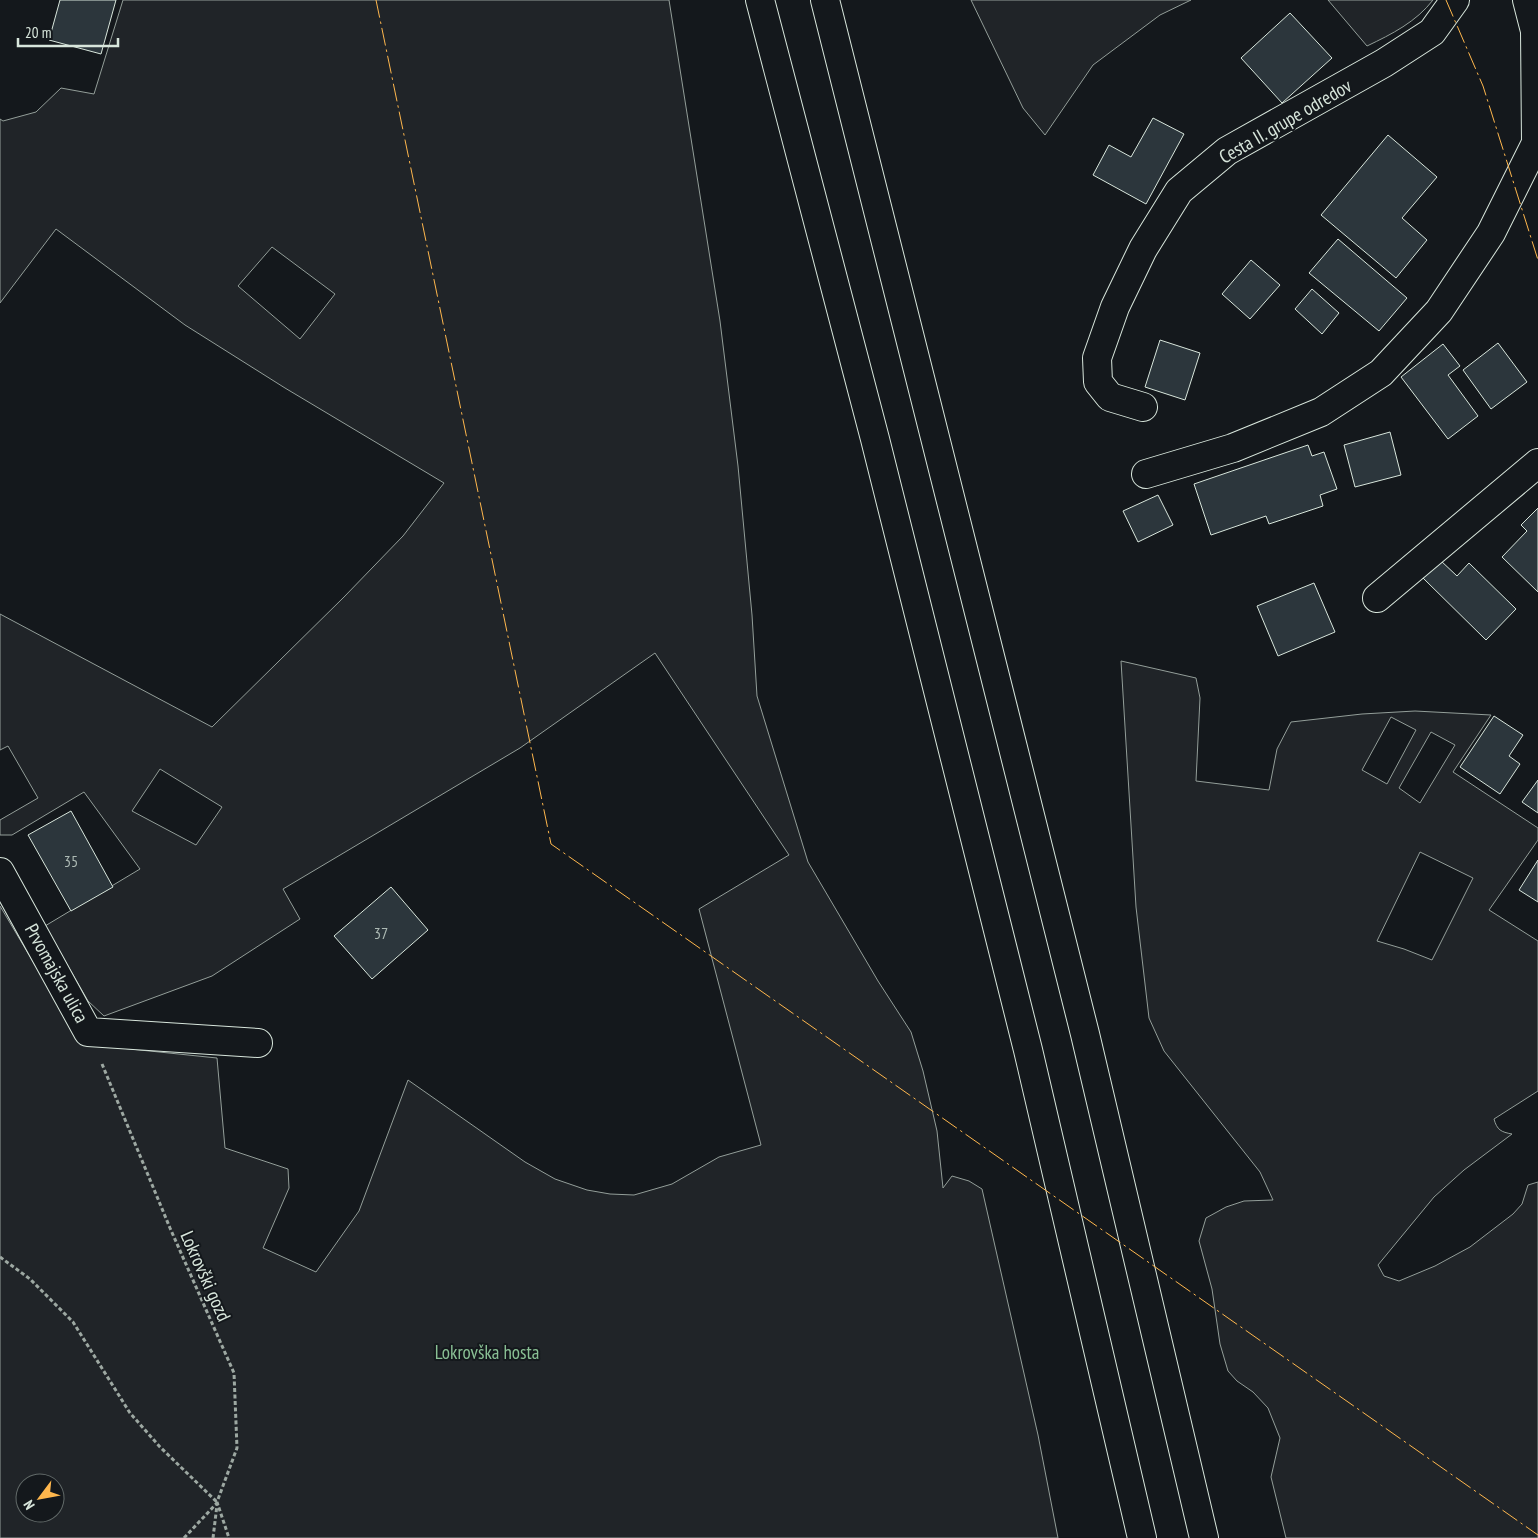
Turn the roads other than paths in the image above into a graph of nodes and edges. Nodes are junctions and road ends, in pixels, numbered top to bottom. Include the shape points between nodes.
1 (760, 0) edge
2 (825, 0) edge
3 (1455, 0) edge
4 (1527, 0) edge
5 (1143, 407) dead end
6 (1538, 463) edge
7 (1146, 474) dead end
8 (1377, 598) dead end
9 (0, 872) edge
10 (258, 1043) dead end
11 (1142, 1538) edge
12 (1204, 1538) edge

1 - 11 main road via 876,439 1028,1050
2 - 12 main road via 1085,1034
3 - 5 main road, Cesta II. grupe odredov via 1432,32 1384,63 1228,151 1179,191 1139,258 1115,307 1097,358 1098,382 1110,397
4 - 7 main road via 1535,31 1536,144 1492,233 1439,311 1381,373 1321,412 1233,448
6 - 8 main road
9 - 10 main road, Prvomajska ulica via 88,1032

